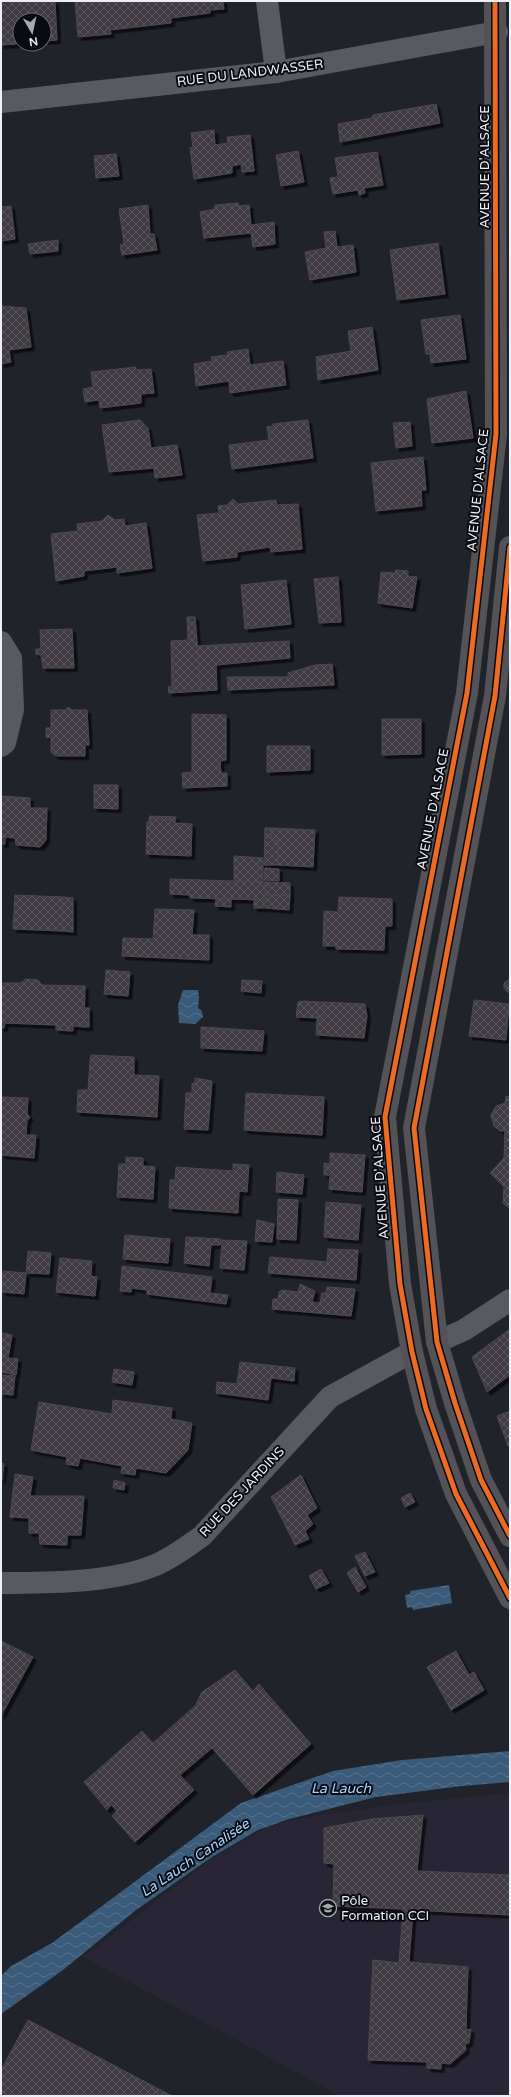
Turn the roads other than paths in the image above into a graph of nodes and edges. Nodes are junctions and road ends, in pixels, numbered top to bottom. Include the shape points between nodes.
1 (267, 1) edge
2 (495, 1) edge
3 (503, 31) edge
4 (276, 72) junction
5 (1, 102) edge
6 (510, 547) edge
7 (506, 637) edge
8 (1, 642) edge
9 (1, 746) edge
10 (510, 1300) edge
11 (437, 1342) junction
12 (412, 1352) junction
13 (510, 1536) edge
14 (1, 1583) edge
15 (510, 1598) edge

1 - 4 street
2 - 3 main road, AVENUE D'ALSACE
3 - 4 street, RUE DU LANDWASSER
3 - 12 main road, AVENUE D'ALSACE via 495,442 467,693 385,1117 400,1284
4 - 5 street, RUE DU LANDWASSER
6 - 7 main road
7 - 11 main road via 414,1128
8 - 9 street via 11,658 12,710 5,743
10 - 11 street via 464,1330
11 - 12 main road
11 - 13 main road via 481,1480
12 - 14 street, RUE DES JARDINS via 330,1397 202,1536 179,1553 152,1566 109,1577 51,1583
12 - 15 main road, AVENUE D'ALSACE via 426,1409 456,1494

